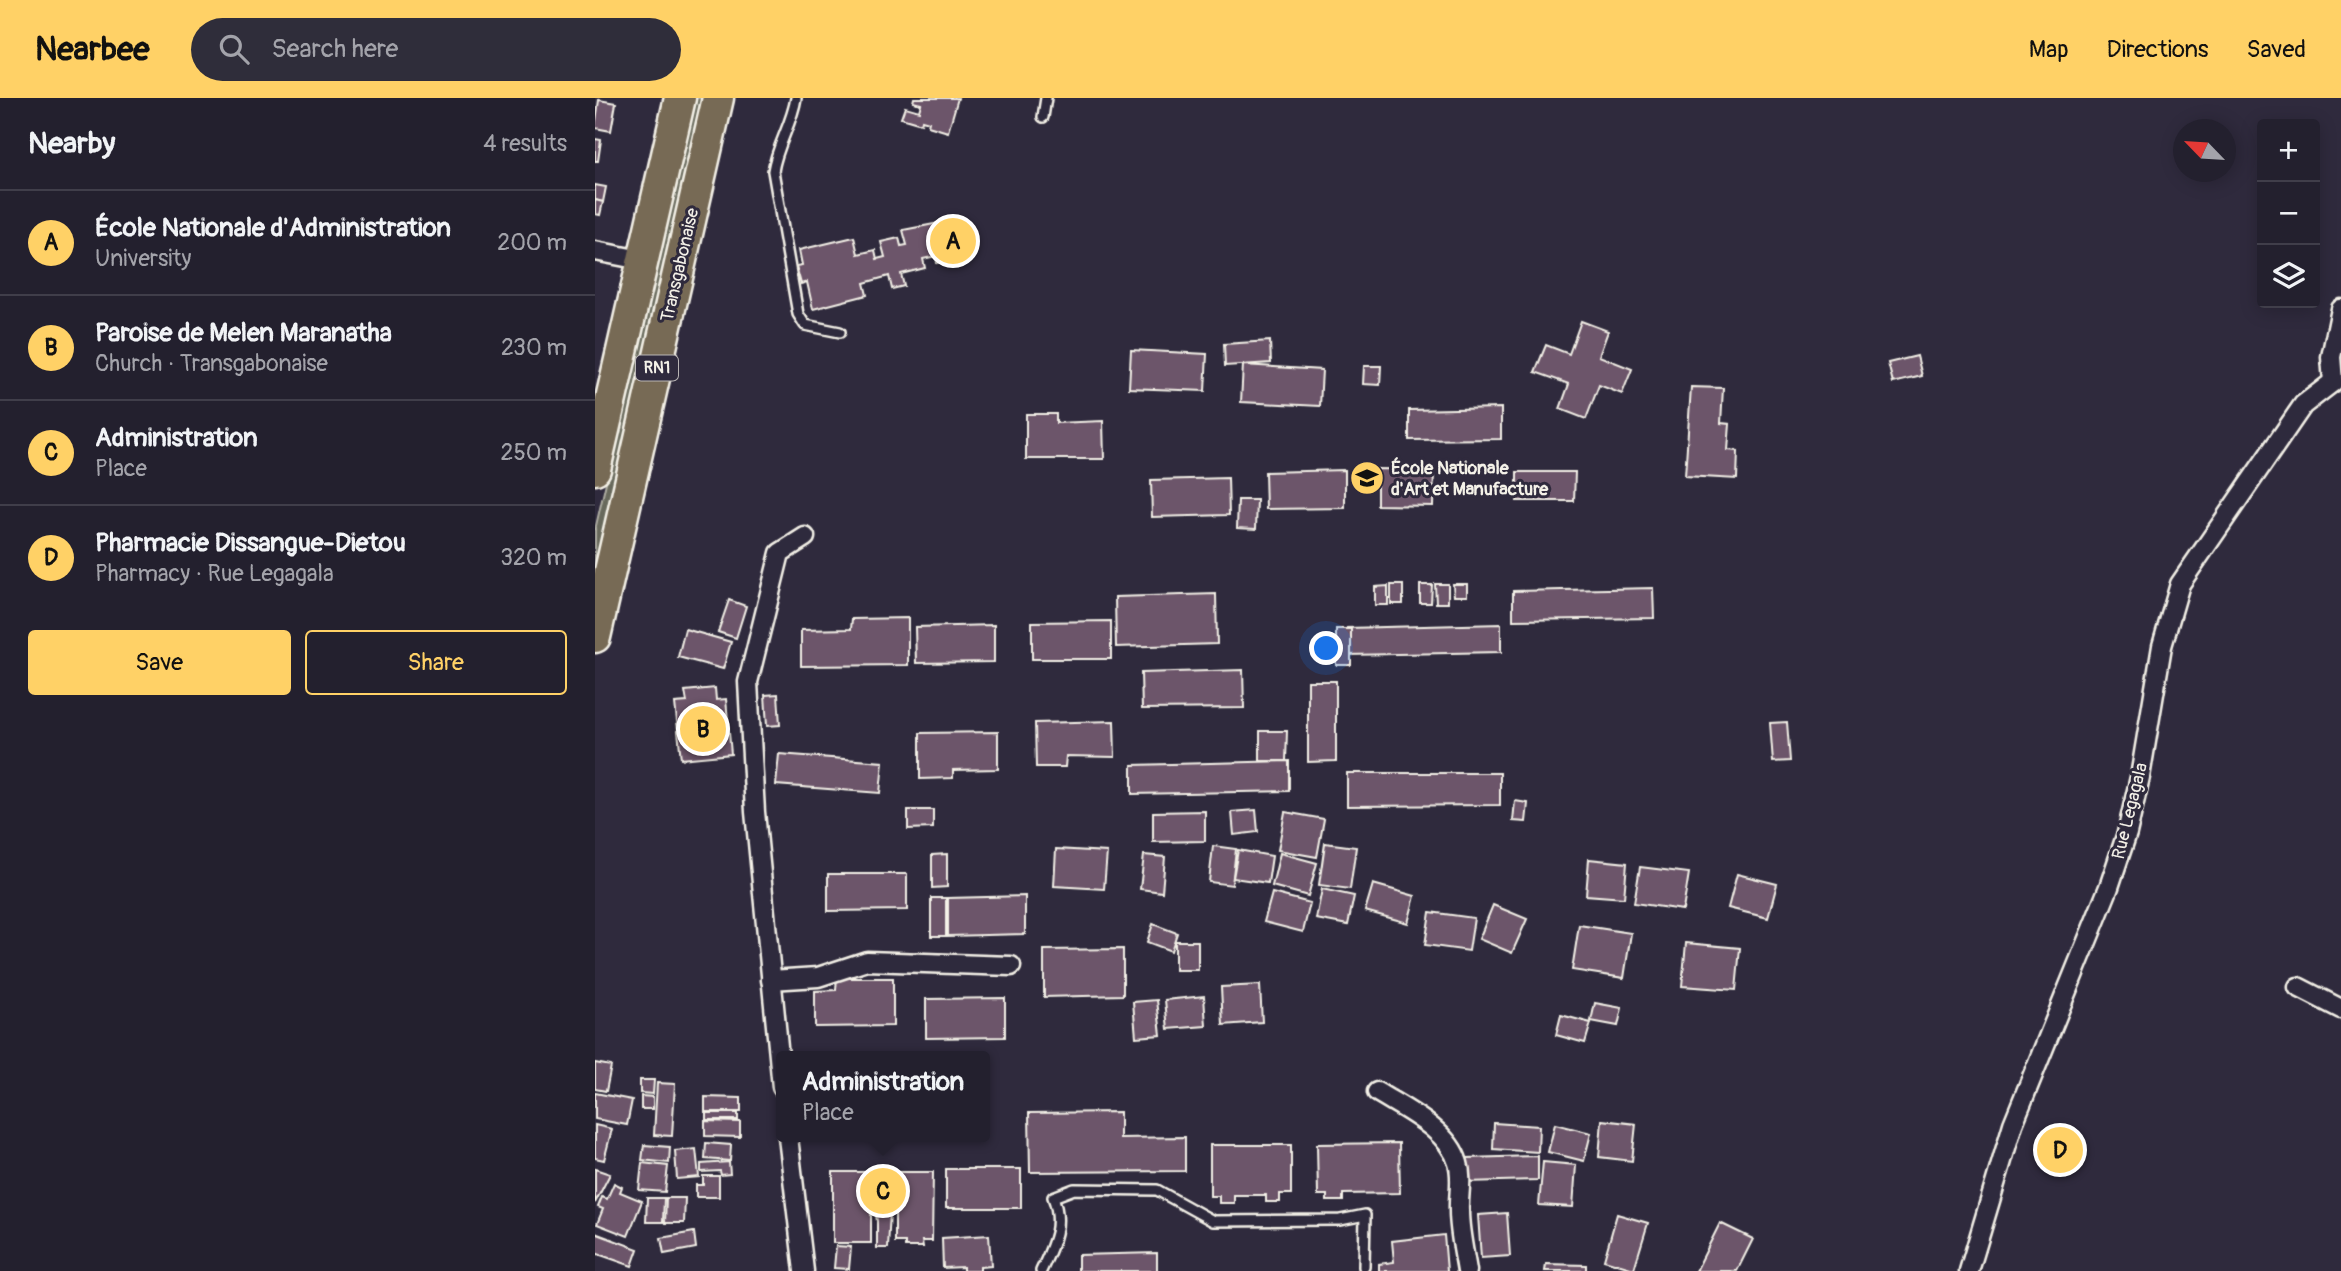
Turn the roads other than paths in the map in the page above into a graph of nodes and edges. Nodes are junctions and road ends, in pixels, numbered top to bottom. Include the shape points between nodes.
1 (680, 98) edge
2 (718, 98) edge
3 (796, 98) edge
4 (1046, 98) edge
5 (1043, 117) dead end
6 (595, 251) edge
7 (641, 260) junction
8 (2341, 309) edge
9 (840, 332) dead end
10 (2337, 382) edge
11 (595, 469) edge
12 (805, 537) dead end
13 (595, 637) edge
14 (1011, 966) dead end
15 (771, 979) junction
16 (2298, 987) dead end
17 (2341, 1009) edge
18 (778, 1051) edge
19 (1377, 1092) dead end
20 (789, 1142) edge
21 (1364, 1267) dead end
22 (804, 1271) edge
23 (1041, 1271) edge
24 (1467, 1271) edge
25 (1969, 1271) edge

1 - 7 highway, RN1
2 - 13 highway, Transgabonaise / RN1
3 - 9 lane via 775,152 773,171 798,314 805,325
4 - 5 lane
6 - 7 street
7 - 11 highway, RN1
8 - 10 street via 2331,357
10 - 25 street, Rue Legagala via 2303,405 2180,584 2162,646 2127,833 2013,1124
12 - 15 street via 780,553 748,682
14 - 15 street via 867,961 818,977
15 - 18 street
16 - 17 street
19 - 24 street via 1421,1119 1458,1161 1462,1191 1458,1210
20 - 22 street
21 - 23 lane via 1365,1215 1341,1220 1213,1221 1157,1190 1074,1189 1053,1197 1059,1212 1058,1229

